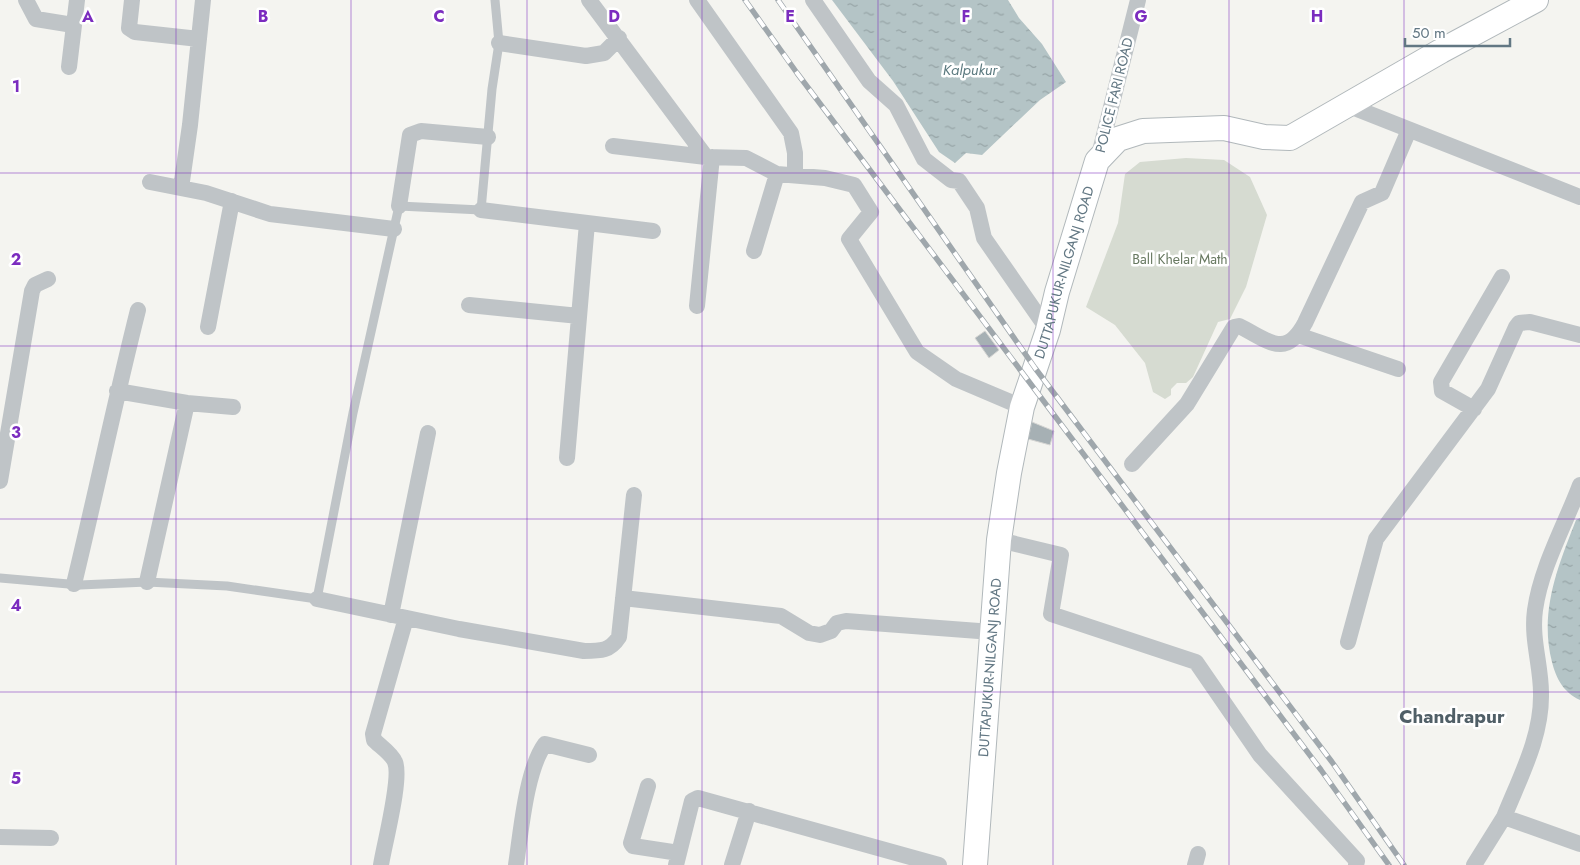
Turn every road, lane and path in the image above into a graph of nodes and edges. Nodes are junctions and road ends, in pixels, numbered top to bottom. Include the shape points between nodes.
1 (26, 0) edge
2 (77, 0) edge
3 (132, 0) edge
4 (203, 0) edge
5 (495, 0) edge
6 (589, 0) edge
7 (697, 0) edge
8 (813, 0) edge
9 (1138, 0) edge
10 (1536, 0) edge
11 (73, 25) junction
12 (619, 38) junction
13 (199, 39) junction
14 (499, 43) junction
15 (69, 67) dead end
16 (1347, 106) junction
17 (1409, 130) junction
18 (488, 137) junction
19 (613, 146) dead end
20 (709, 157) junction
21 (1097, 161) junction
22 (777, 174) junction
23 (795, 175) junction
24 (150, 182) dead end
25 (181, 188) junction
26 (1580, 197) edge
27 (232, 201) junction
28 (399, 206) junction
29 (481, 210) junction
30 (587, 223) junction
31 (394, 229) junction
32 (653, 231) dead end
33 (754, 251) dead end
34 (1502, 277) dead end
35 (48, 278) dead end
36 (469, 305) dead end
37 (697, 306) dead end
38 (138, 310) dead end
39 (579, 316) junction
40 (208, 327) dead end
41 (1048, 330) junction
42 (1298, 335) junction
43 (1580, 335) edge
44 (1398, 369) dead end
45 (117, 391) junction
46 (187, 403) junction
47 (233, 407) dead end
48 (1022, 407) junction
49 (1474, 409) junction
50 (6, 414) edge
51 (428, 433) dead end
52 (566, 458) dead end
53 (1132, 464) dead end
54 (0, 481) edge
55 (1580, 485) edge
56 (634, 495) dead end
57 (999, 540) junction
58 (0, 578) edge
59 (147, 582) junction
60 (74, 584) junction
61 (623, 598) junction
62 (318, 599) junction
63 (398, 616) junction
64 (992, 632) junction
65 (1348, 642) dead end
66 (590, 755) dead end
67 (648, 786) dead end
68 (749, 811) junction
69 (1504, 817) junction
70 (0, 837) edge
71 (51, 838) dead end
72 (1580, 844) edge
73 (677, 859) edge
74 (1358, 864) edge
75 (381, 865) edge
76 (516, 865) edge
77 (732, 865) edge
78 (939, 865) edge
79 (975, 865) edge
80 (1474, 865) edge

1 - 11 street via 36,19
2 - 11 street
3 - 13 street via 130,28 135,32
4 - 13 street
5 - 14 lane
6 - 12 street
7 - 23 street via 791,134
8 - 41 street via 869,81 896,105 924,159 951,180 960,181 977,208 984,238
9 - 21 street, POLICE FARI ROAD
10 - 16 main road, DUTTAPUKUR-NILGANJ ROAD
11 - 15 street
12 - 14 street via 604,53 586,56
12 - 20 street
13 - 25 street
14 - 18 lane
16 - 17 street
16 - 21 main road, DUTTAPUKUR-NILGANJ ROAD via 1290,138 1264,137 1224,128 1143,131 1118,139
17 - 26 street
17 - 42 street via 1382,193 1362,202
18 - 28 street via 421,131 410,135
18 - 29 lane
19 - 20 street
20 - 22 street via 746,158
20 - 37 street
21 - 41 main road, DUTTAPUKUR-NILGANJ ROAD via 1056,292
22 - 23 street
22 - 33 street
23 - 48 street via 854,185 871,212 849,239 917,352 956,379
24 - 25 street
25 - 27 street
27 - 31 street via 270,214
27 - 40 street
28 - 29 lane
28 - 31 lane
29 - 30 street
30 - 32 street
30 - 39 street
31 - 62 lane
34 - 49 street via 1441,382 1442,391
35 - 50 street via 35,285 32,291
36 - 39 street
38 - 45 street
39 - 52 street
41 - 48 main road, DUTTAPUKUR-NILGANJ ROAD
42 - 44 street
42 - 53 street via 1286,345 1279,345 1239,326 1234,327 1187,404
43 - 49 street via 1530,322 1519,323 1488,389
45 - 46 street
45 - 60 street
46 - 47 street
46 - 59 street
48 - 57 main road, DUTTAPUKUR-NILGANJ ROAD
49 - 65 street via 1378,535 1371,550
50 - 54 street
51 - 63 street
55 - 69 street via 1535,608 1533,632 1541,694 1536,740
56 - 61 street
57 - 64 main road, DUTTAPUKUR-NILGANJ ROAD
57 - 74 street via 1061,555 1051,614 1196,662 1260,755
58 - 60 lane
59 - 60 lane
59 - 62 lane via 227,586
61 - 63 street via 619,637 613,647 600,651 458,630
61 - 64 street via 782,616 809,633 820,635 831,631 837,623 846,621
62 - 63 street
63 - 75 street via 373,734 374,740 397,766
64 - 79 main road, DUTTAPUKUR-NILGANJ ROAD
66 - 76 street via 552,744 545,744 540,751 529,787
67 - 73 street via 631,843
68 - 73 street via 698,798 692,801
68 - 77 street
68 - 78 street
69 - 72 street
69 - 80 street
70 - 71 street

